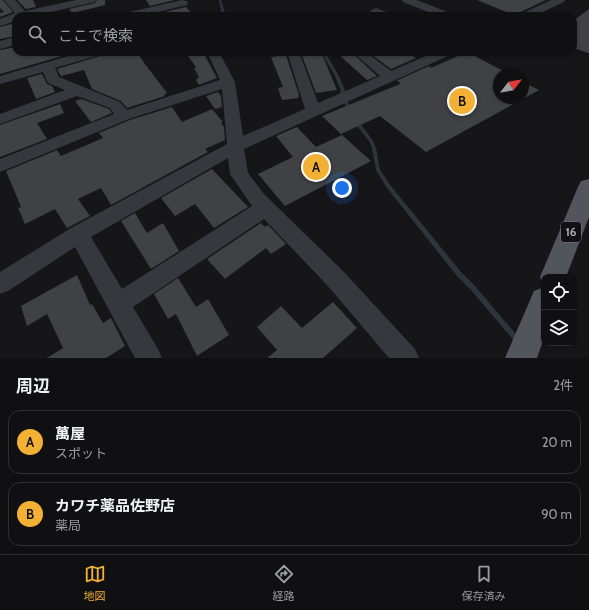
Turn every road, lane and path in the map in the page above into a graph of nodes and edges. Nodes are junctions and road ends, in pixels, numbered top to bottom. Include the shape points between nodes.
1 (8, 0) edge
2 (91, 0) edge
3 (407, 0) edge
4 (560, 0) edge
5 (0, 2) edge
6 (183, 2) edge
7 (61, 11) edge
8 (16, 12) edge
9 (142, 12) edge
10 (187, 12) edge
11 (438, 12) edge
12 (534, 12) edge
13 (12, 19) edge
14 (0, 23) edge
15 (12, 42) edge
16 (0, 45) edge
17 (72, 56) edge
18 (215, 56) edge
19 (294, 56) edge
20 (363, 56) edge
21 (437, 56) edge
22 (47, 66) junction
23 (390, 77) junction
24 (0, 80) edge
25 (228, 82) junction
26 (77, 91) junction
27 (313, 112) junction
28 (124, 116) junction
29 (0, 119) edge
30 (236, 146) junction
31 (0, 166) edge
32 (589, 187) edge
33 (265, 208) junction
34 (78, 234) junction
35 (554, 274) edge
36 (0, 284) edge
37 (118, 304) junction
38 (541, 308) edge
39 (149, 358) edge
40 (406, 358) edge
41 (521, 358) edge

1 - 5 street
1 - 8 street
2 - 7 street
3 - 11 street
4 - 12 street
6 - 9 street
6 - 10 street
13 - 14 street
15 - 16 street
17 - 22 street
18 - 25 street
19 - 27 street
20 - 23 street
21 - 23 street
22 - 24 street
22 - 26 street via 53,80
23 - 27 street
25 - 28 street
25 - 30 street
26 - 28 street via 115,105
26 - 29 street
27 - 30 street
28 - 31 street
30 - 33 street via 239,174
30 - 34 street
32 - 35 main road, 16
33 - 37 street
33 - 40 street via 336,278
34 - 36 street
34 - 37 street
37 - 39 street
38 - 41 main road

